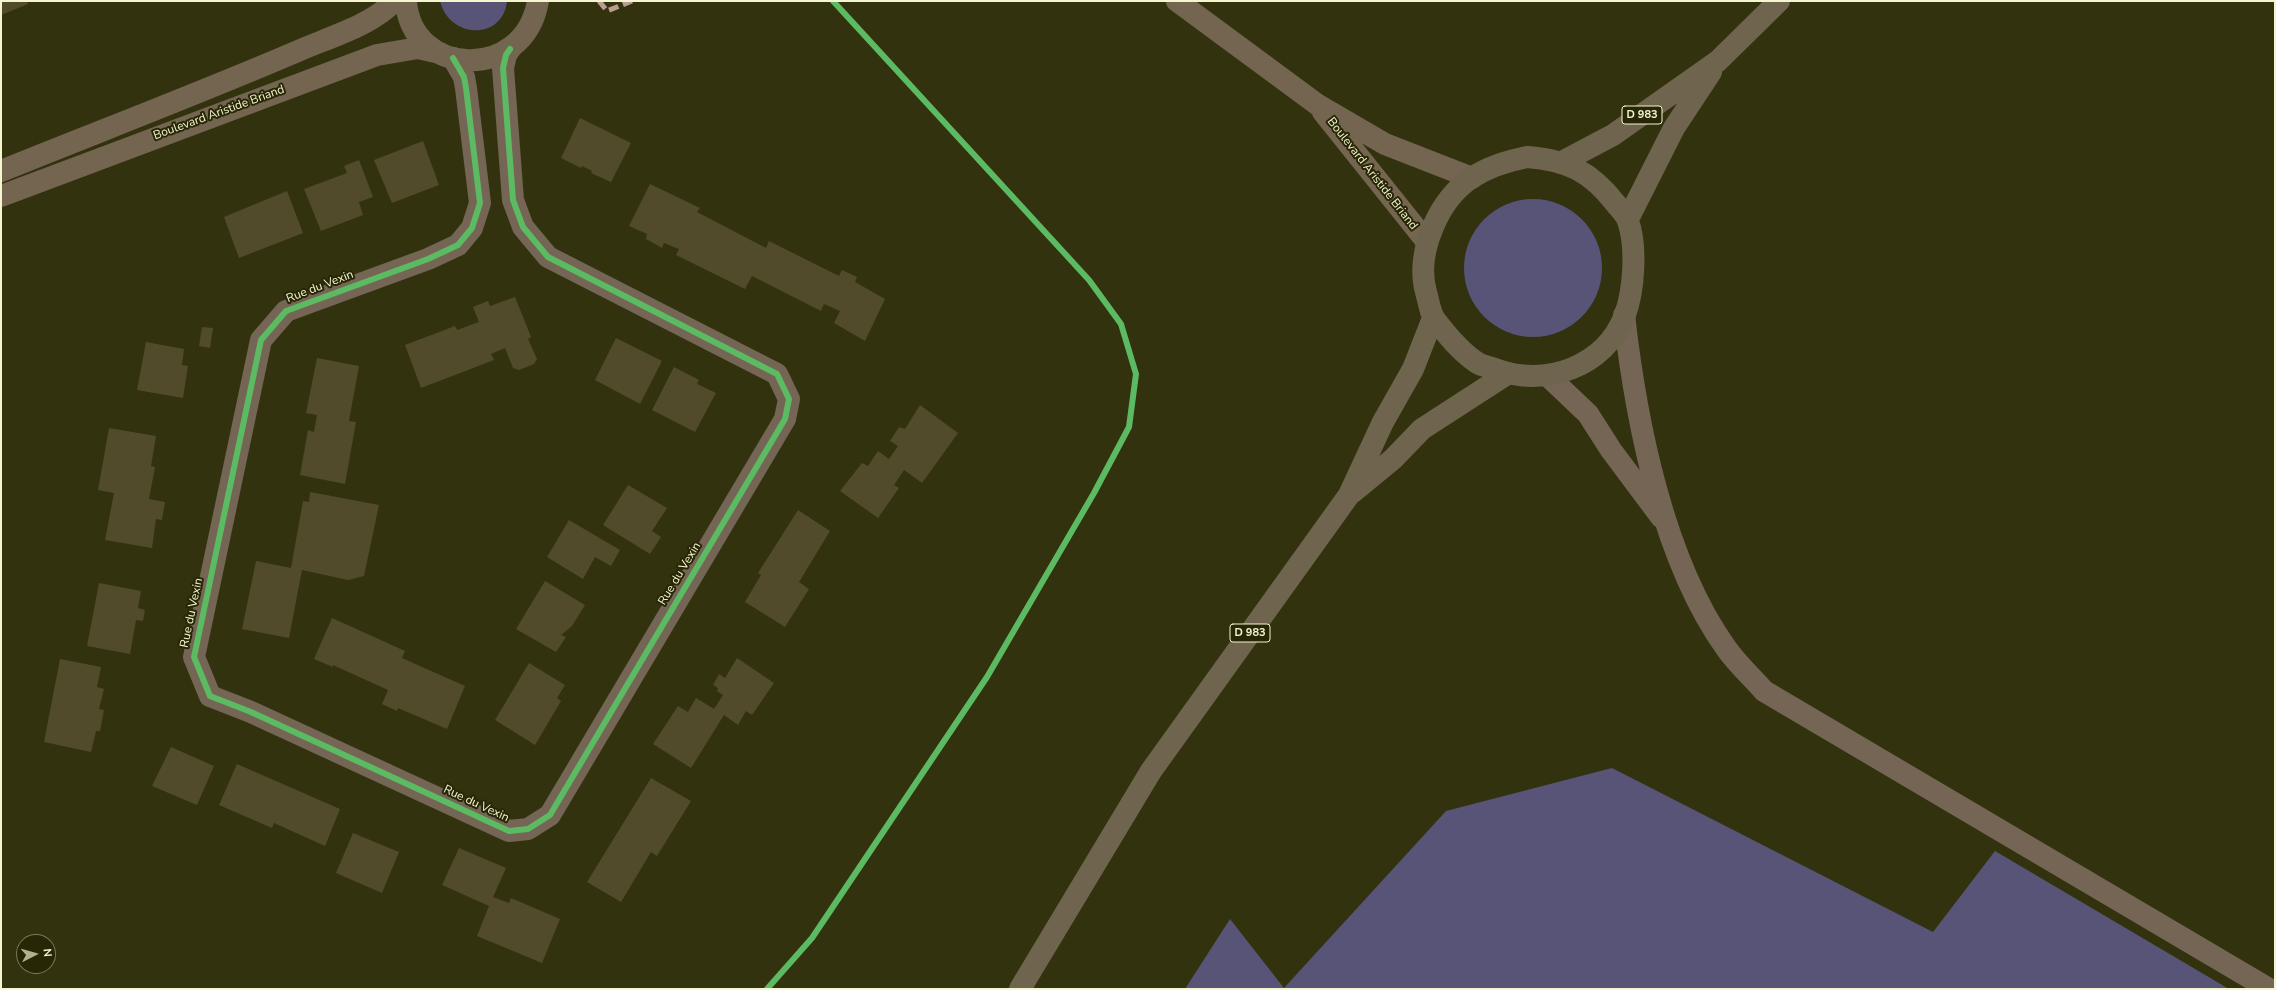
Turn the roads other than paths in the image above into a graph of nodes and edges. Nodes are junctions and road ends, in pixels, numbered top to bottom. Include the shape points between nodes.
1 (394, 1) edge
2 (406, 1) edge
3 (1177, 1) edge
4 (1779, 1) edge
5 (539, 5) edge
6 (510, 49) junction
7 (447, 55) junction
8 (1718, 61) junction
9 (1318, 105) junction
10 (1562, 162) junction
11 (1, 171) edge
12 (1472, 178) junction
13 (1, 196) edge
14 (1628, 219) junction
15 (1427, 242) junction
16 (1624, 315) junction
17 (1433, 318) junction
18 (1507, 374) junction
19 (1548, 376) junction
20 (1349, 495) junction
21 (1667, 526) junction
22 (1020, 989) edge
23 (2269, 989) edge

1 - 11 main road, Boulevard Aristide Briand via 364,22 230,80
2 - 7 main road via 410,20 418,33 428,44
3 - 9 main road, Boulevard Aristide Briand
4 - 8 main road, D 983
5 - 6 main road via 530,27
6 - 7 main road, Boulevard Aristide Briand via 483,60 468,61
6 - 7 street, Rue du Vexin via 503,68 504,92 513,200 523,227 548,257 777,374 789,399 785,419 550,815 528,829 509,831 251,712 210,696 194,657 261,340 286,311 428,259 458,245 472,228 480,203 466,88 464,77
7 - 13 main road, Boulevard Aristide Briand via 418,48 377,54
8 - 10 main road, D 983 via 1613,135
8 - 14 main road, D 983 via 1674,128
9 - 12 main road, Boulevard Aristide Briand via 1386,144
9 - 15 main road, Boulevard Aristide Briand
10 - 12 main road via 1527,157 1501,163
10 - 14 main road via 1591,177
12 - 15 main road via 1444,204
14 - 16 main road via 1634,271
15 - 17 main road via 1423,267 1424,286
16 - 19 main road via 1610,339 1580,367
16 - 21 street via 1631,376 1642,430
17 - 18 main road via 1454,344 1478,363
17 - 20 main road, D 983 via 1413,369 1383,422
18 - 19 main road via 1527,377
18 - 20 main road, D 983 via 1422,429 1393,458
19 - 21 street via 1588,414
20 - 22 main road, D 983 via 1151,771
21 - 23 street via 1696,599 1726,649 1764,691

